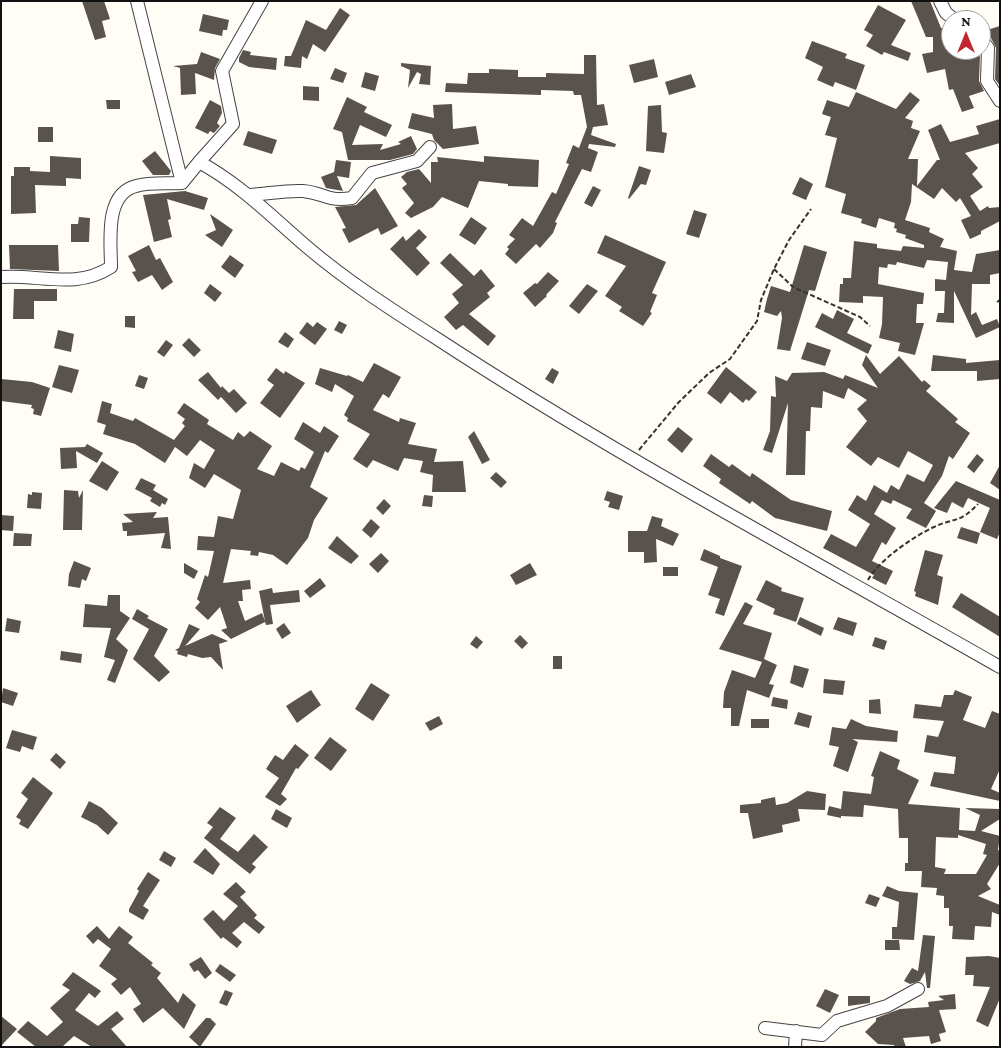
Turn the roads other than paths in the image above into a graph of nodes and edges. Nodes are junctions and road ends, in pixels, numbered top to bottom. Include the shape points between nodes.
1 (137, 1) edge
2 (262, 1) edge
3 (988, 60) edge
4 (1000, 101) edge
5 (430, 147) dead end
6 (199, 162) junction
7 (182, 183) junction
8 (249, 195) junction
9 (1, 277) edge
10 (1000, 667) edge
11 (918, 988) dead end
12 (764, 1028) dead end
13 (796, 1031) junction
14 (795, 1047) edge

1 - 7 street
2 - 6 street via 222,71 233,124
3 - 4 street via 987,82
5 - 8 street via 417,161 372,173 352,198 332,200 301,191
6 - 7 street
6 - 8 street
7 - 9 street via 136,186 124,191 118,198 112,226 111,267 98,276 71,280
8 - 10 street via 309,248 383,302 532,400
11 - 13 street via 887,1006 837,1021 822,1035
12 - 13 street
13 - 14 street

